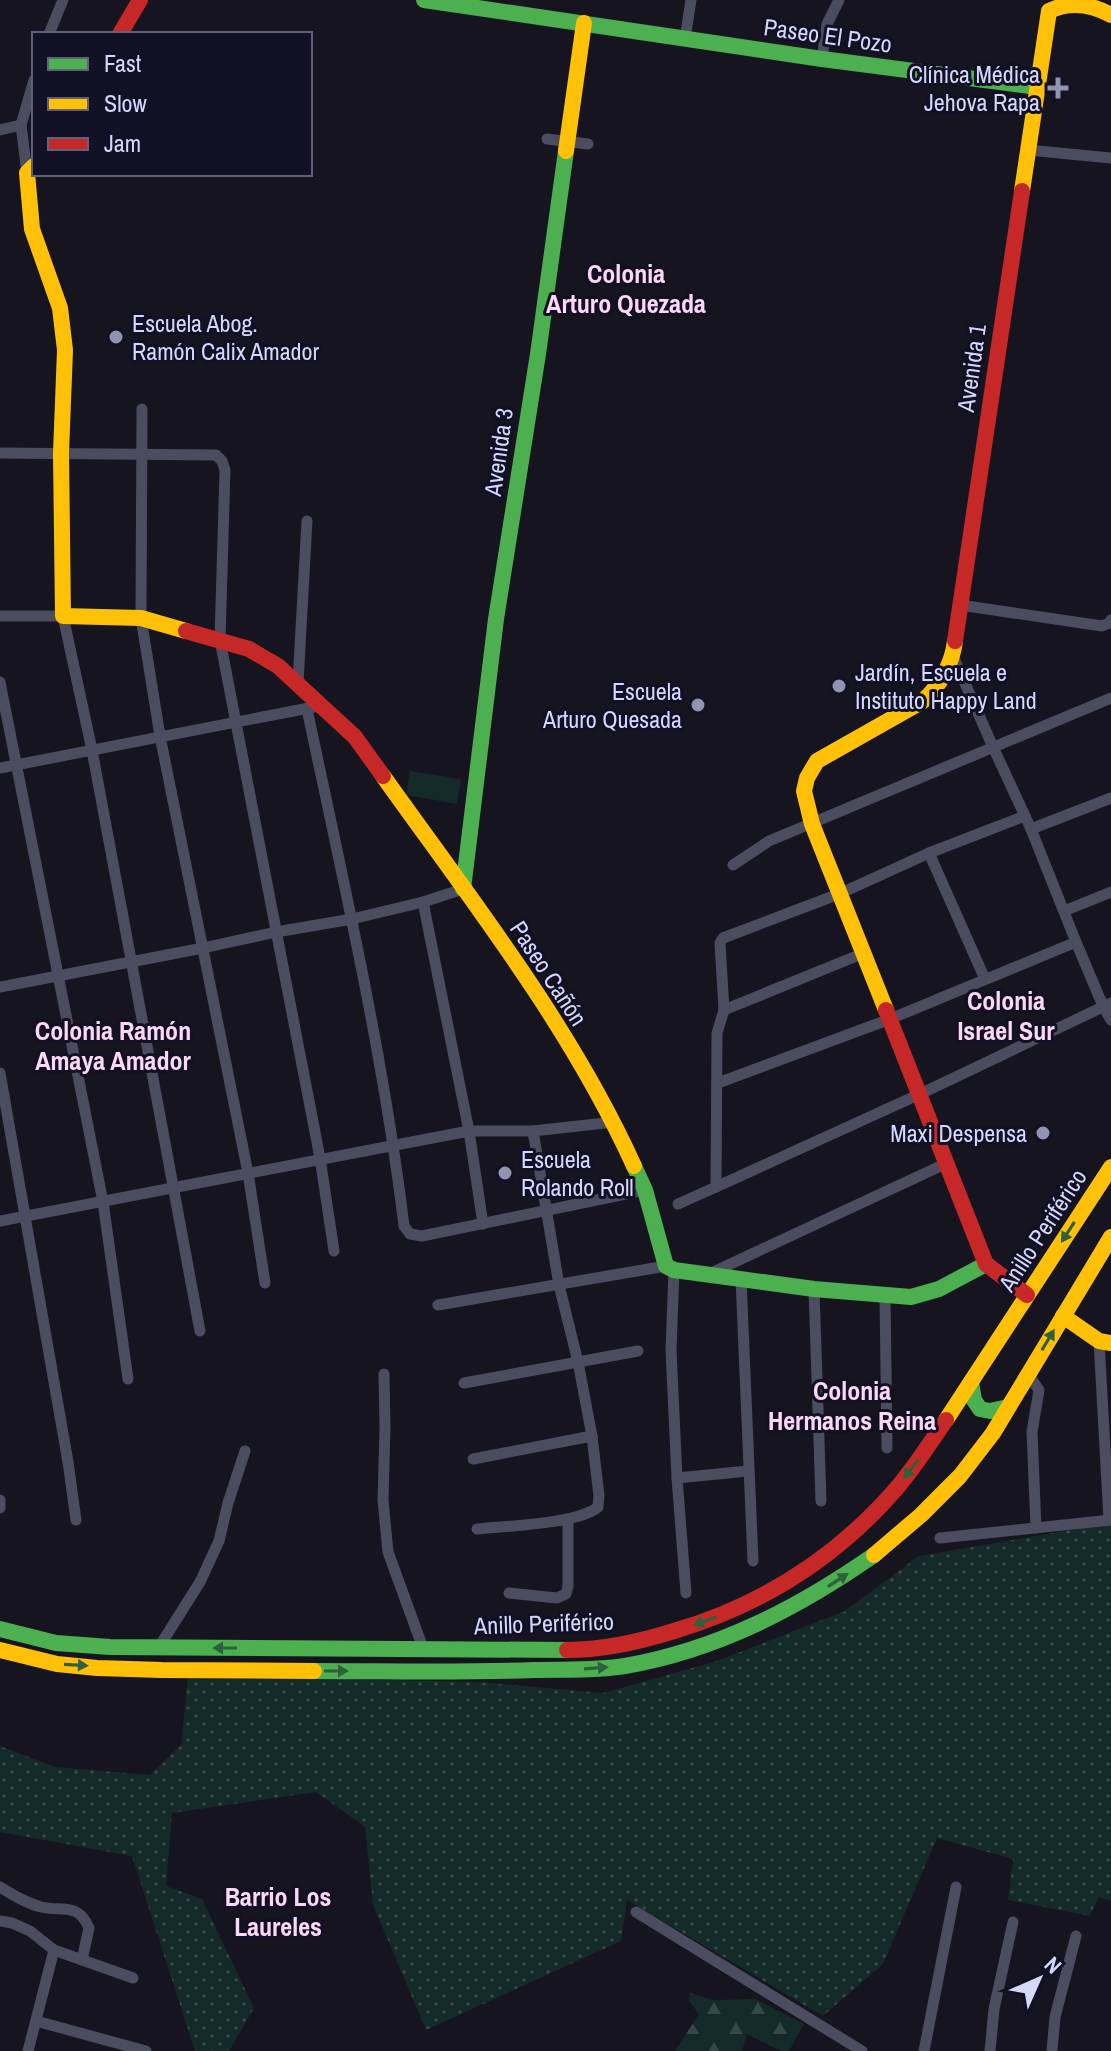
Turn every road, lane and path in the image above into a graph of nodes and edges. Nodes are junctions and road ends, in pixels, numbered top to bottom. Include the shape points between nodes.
1 (63, 0) edge
2 (140, 0) edge
3 (424, 0) edge
4 (691, 0) edge
5 (839, 0) edge
6 (474, 4) edge
7 (1049, 6) edge
8 (1111, 15) edge
9 (584, 23) junction
10 (50, 32) edge
11 (123, 32) edge
12 (685, 39) junction
13 (822, 59) junction
14 (32, 87) edge
15 (1037, 87) junction
16 (21, 125) junction
17 (0, 130) edge
18 (547, 139) dead end
19 (567, 142) junction
20 (588, 144) dead end
21 (1028, 150) junction
22 (1111, 158) edge
23 (30, 170) edge
24 (142, 409) dead end
25 (0, 453) edge
26 (61, 453) junction
27 (143, 455) junction
28 (307, 521) dead end
29 (960, 605) junction
30 (0, 616) edge
31 (63, 616) junction
32 (141, 618) junction
33 (1106, 623) edge
34 (220, 640) junction
35 (953, 656) junction
36 (0, 682) edge
37 (298, 683) junction
38 (1111, 698) edge
39 (314, 706) junction
40 (235, 723) junction
41 (160, 736) junction
42 (993, 747) junction
43 (92, 750) junction
44 (18, 764) junction
45 (0, 768) edge
46 (1111, 798) edge
47 (1025, 816) junction
48 (812, 824) junction
49 (1031, 829) junction
50 (929, 853) junction
51 (733, 865) dead end
52 (463, 889) junction
53 (1111, 892) edge
54 (839, 894) junction
55 (423, 902) junction
56 (1064, 911) junction
57 (352, 919) junction
58 (276, 932) junction
59 (1076, 942) junction
60 (203, 948) junction
61 (864, 953) junction
62 (132, 960) junction
63 (58, 976) junction
64 (985, 979) junction
65 (0, 987) edge
66 (1107, 1004) edge
67 (724, 1010) junction
68 (890, 1019) junction
69 (1111, 1020) edge
70 (0, 1073) edge
71 (718, 1083) junction
72 (920, 1094) junction
73 (614, 1122) junction
74 (469, 1131) junction
75 (533, 1131) junction
76 (394, 1144) junction
77 (320, 1158) junction
78 (947, 1163) junction
79 (1111, 1167) edge
80 (248, 1173) junction
81 (175, 1187) junction
82 (716, 1187) junction
83 (645, 1190) junction
84 (103, 1202) junction
85 (678, 1204) dead end
86 (547, 1211) junction
87 (26, 1216) junction
88 (0, 1221) edge
89 (483, 1224) junction
90 (1111, 1237) edge
91 (334, 1251) dead end
92 (986, 1264) junction
93 (670, 1268) junction
94 (708, 1275) junction
95 (741, 1279) junction
96 (265, 1283) dead end
97 (559, 1285) junction
98 (814, 1289) junction
99 (1027, 1295) junction
100 (885, 1296) junction
101 (438, 1305) dead end
102 (1063, 1316) junction
103 (200, 1331) dead end
104 (1105, 1342) edge
105 (638, 1351) dead end
106 (578, 1362) junction
107 (384, 1374) dead end
108 (1028, 1374) junction
109 (128, 1379) dead end
110 (971, 1382) junction
111 (464, 1383) dead end
112 (1008, 1407) junction
113 (592, 1436) junction
114 (887, 1448) dead end
115 (245, 1451) dead end
116 (473, 1459) dead end
117 (748, 1471) junction
118 (677, 1478) junction
119 (0, 1500) edge
120 (821, 1501) dead end
121 (0, 1508) edge
122 (568, 1519) junction
123 (76, 1520) dead end
124 (1110, 1520) edge
125 (1036, 1528) junction
126 (477, 1529) dead end
127 (940, 1538) dead end
128 (753, 1561) dead end
129 (509, 1593) dead end
130 (686, 1593) dead end
131 (0, 1629) edge
132 (159, 1648) junction
133 (423, 1648) junction
134 (0, 1650) edge
135 (0, 1887) edge
136 (956, 1887) dead end
137 (636, 1912) dead end
138 (0, 1921) edge
139 (1013, 1922) dead end
140 (1076, 1936) dead end
141 (54, 1950) junction
142 (82, 1960) junction
143 (133, 1978) dead end
144 (36, 2021) junction
145 (100, 2045) edge
146 (28, 2051) edge
147 (146, 2051) edge
148 (862, 2051) edge
149 (924, 2051) edge
150 (990, 2051) edge
151 (1052, 2051) edge

1 - 10 street
2 - 11 main road
3 - 6 main road, Paseo El Pozo
4 - 12 street
5 - 13 street via 827,24
6 - 9 main road, Paseo El Pozo
7 - 8 main road via 1082,5
7 - 15 main road
9 - 12 main road, Paseo El Pozo
9 - 19 main road, Avenida 3
12 - 13 main road, Paseo El Pozo
13 - 15 main road, Paseo El Pozo
14 - 16 street
15 - 21 main road, Avenida 1
16 - 17 street
16 - 23 street
18 - 19 street
19 - 20 street
19 - 52 main road, Avenida 3 via 496,619
21 - 22 street
21 - 29 main road, Avenida 1
23 - 26 main road via 32,229 60,308 65,350
24 - 27 street
25 - 26 street
26 - 27 street
26 - 31 main road
27 - 32 street
27 - 34 street via 216,455 222,461
28 - 37 street
29 - 33 street
29 - 35 main road, Avenida 1
30 - 31 street, Paseo Cañón
31 - 32 main road, Paseo Cañón
31 - 43 street
32 - 34 main road, Paseo Cañón
32 - 41 street
34 - 37 main road, Paseo Cañón via 249,649
34 - 40 street
35 - 42 street
35 - 48 main road via 937,688 923,701 817,761 803,794
36 - 44 street
37 - 39 main road, Paseo Cañón
38 - 42 street
39 - 40 street
39 - 52 main road, Paseo Cañón via 355,737
39 - 57 street
40 - 41 street
40 - 58 street
41 - 43 street
41 - 60 street
42 - 47 street
42 - 48 street
43 - 44 street
43 - 62 street
44 - 45 street
44 - 63 street
46 - 49 street
47 - 49 street
47 - 50 street
48 - 51 street via 769,841
48 - 54 main road
49 - 56 street
50 - 54 street
50 - 64 street
52 - 55 street
52 - 73 main road, Paseo Cañón via 531,984
53 - 56 street
54 - 61 main road
54 - 67 street via 723,938
55 - 57 street
55 - 74 street
56 - 59 street
57 - 58 street
57 - 76 street
58 - 60 street
58 - 77 street
59 - 64 street
59 - 66 street
60 - 62 street
60 - 80 street
61 - 67 street
61 - 68 main road
62 - 63 street
62 - 81 street
63 - 65 street
63 - 84 street
64 - 68 street
66 - 69 street
66 - 72 street
67 - 71 street via 717,1033
68 - 71 street
68 - 72 main road
70 - 87 street
71 - 82 street
72 - 78 main road
72 - 82 street
73 - 75 street
73 - 83 main road, Paseo Cañón
74 - 75 street
74 - 76 street
74 - 89 street
75 - 86 street
76 - 77 street
76 - 89 street via 404,1226 410,1234
77 - 80 street
77 - 91 street
78 - 92 main road
78 - 94 street
79 -> 99 main road, Anillo Periférico
80 - 81 street
80 - 96 street
81 - 84 street
81 - 103 street
82 - 85 street
83 - 86 street
83 - 93 main road, Paseo Cañón
84 - 87 street
84 - 109 street
86 - 89 street
86 - 97 street
87 - 88 street
87 - 123 street
90 - 102 main road, Anillo Periférico
92 - 99 main road
92 - 100 main road via 939,1289 911,1297
93 - 94 main road
93 - 97 street
93 - 118 street
94 - 95 main road
95 - 98 main road
95 - 117 street
97 - 101 street
97 - 106 street
98 - 100 main road
98 - 120 street
99 - 110 main road, Anillo Periférico
100 - 114 street
102 - 104 main road
108 -> 102 main road, Anillo Periférico
104 - 124 street
105 - 106 street
106 - 111 street
106 - 113 street
107 - 133 street via 388,1552
108 - 112 main road, Anillo Periférico
108 - 125 street via 1039,1390 1032,1432
110 - 112 main road via 973,1400 982,1411
110 -> 133 main road, Anillo Periférico via 922,1455 869,1517 825,1557 748,1604 630,1644 580,1650
134 -> 112 main road, Anillo Periférico via 62,1664 157,1670 517,1671 625,1666 664,1658 771,1618 865,1562 932,1506 979,1452
113 - 116 street
113 - 122 street via 598,1507
115 - 132 street via 219,1541
117 - 118 street
117 - 128 street
118 - 130 street
119 - 121 street
122 - 126 street
122 - 129 street via 566,1594 557,1598
124 - 125 street
125 - 127 street
131 - 132 main road, Anillo Periférico via 56,1643
133 -> 132 main road, Anillo Periférico
135 - 142 street via 39,1906 81,1914 89,1928
136 - 149 street
137 - 148 street
138 - 141 street via 30,1931
139 - 150 street
140 - 151 street via 1055,2017
141 - 142 street
141 - 144 street
142 - 143 street
144 - 145 street
144 - 146 street
145 - 147 street

